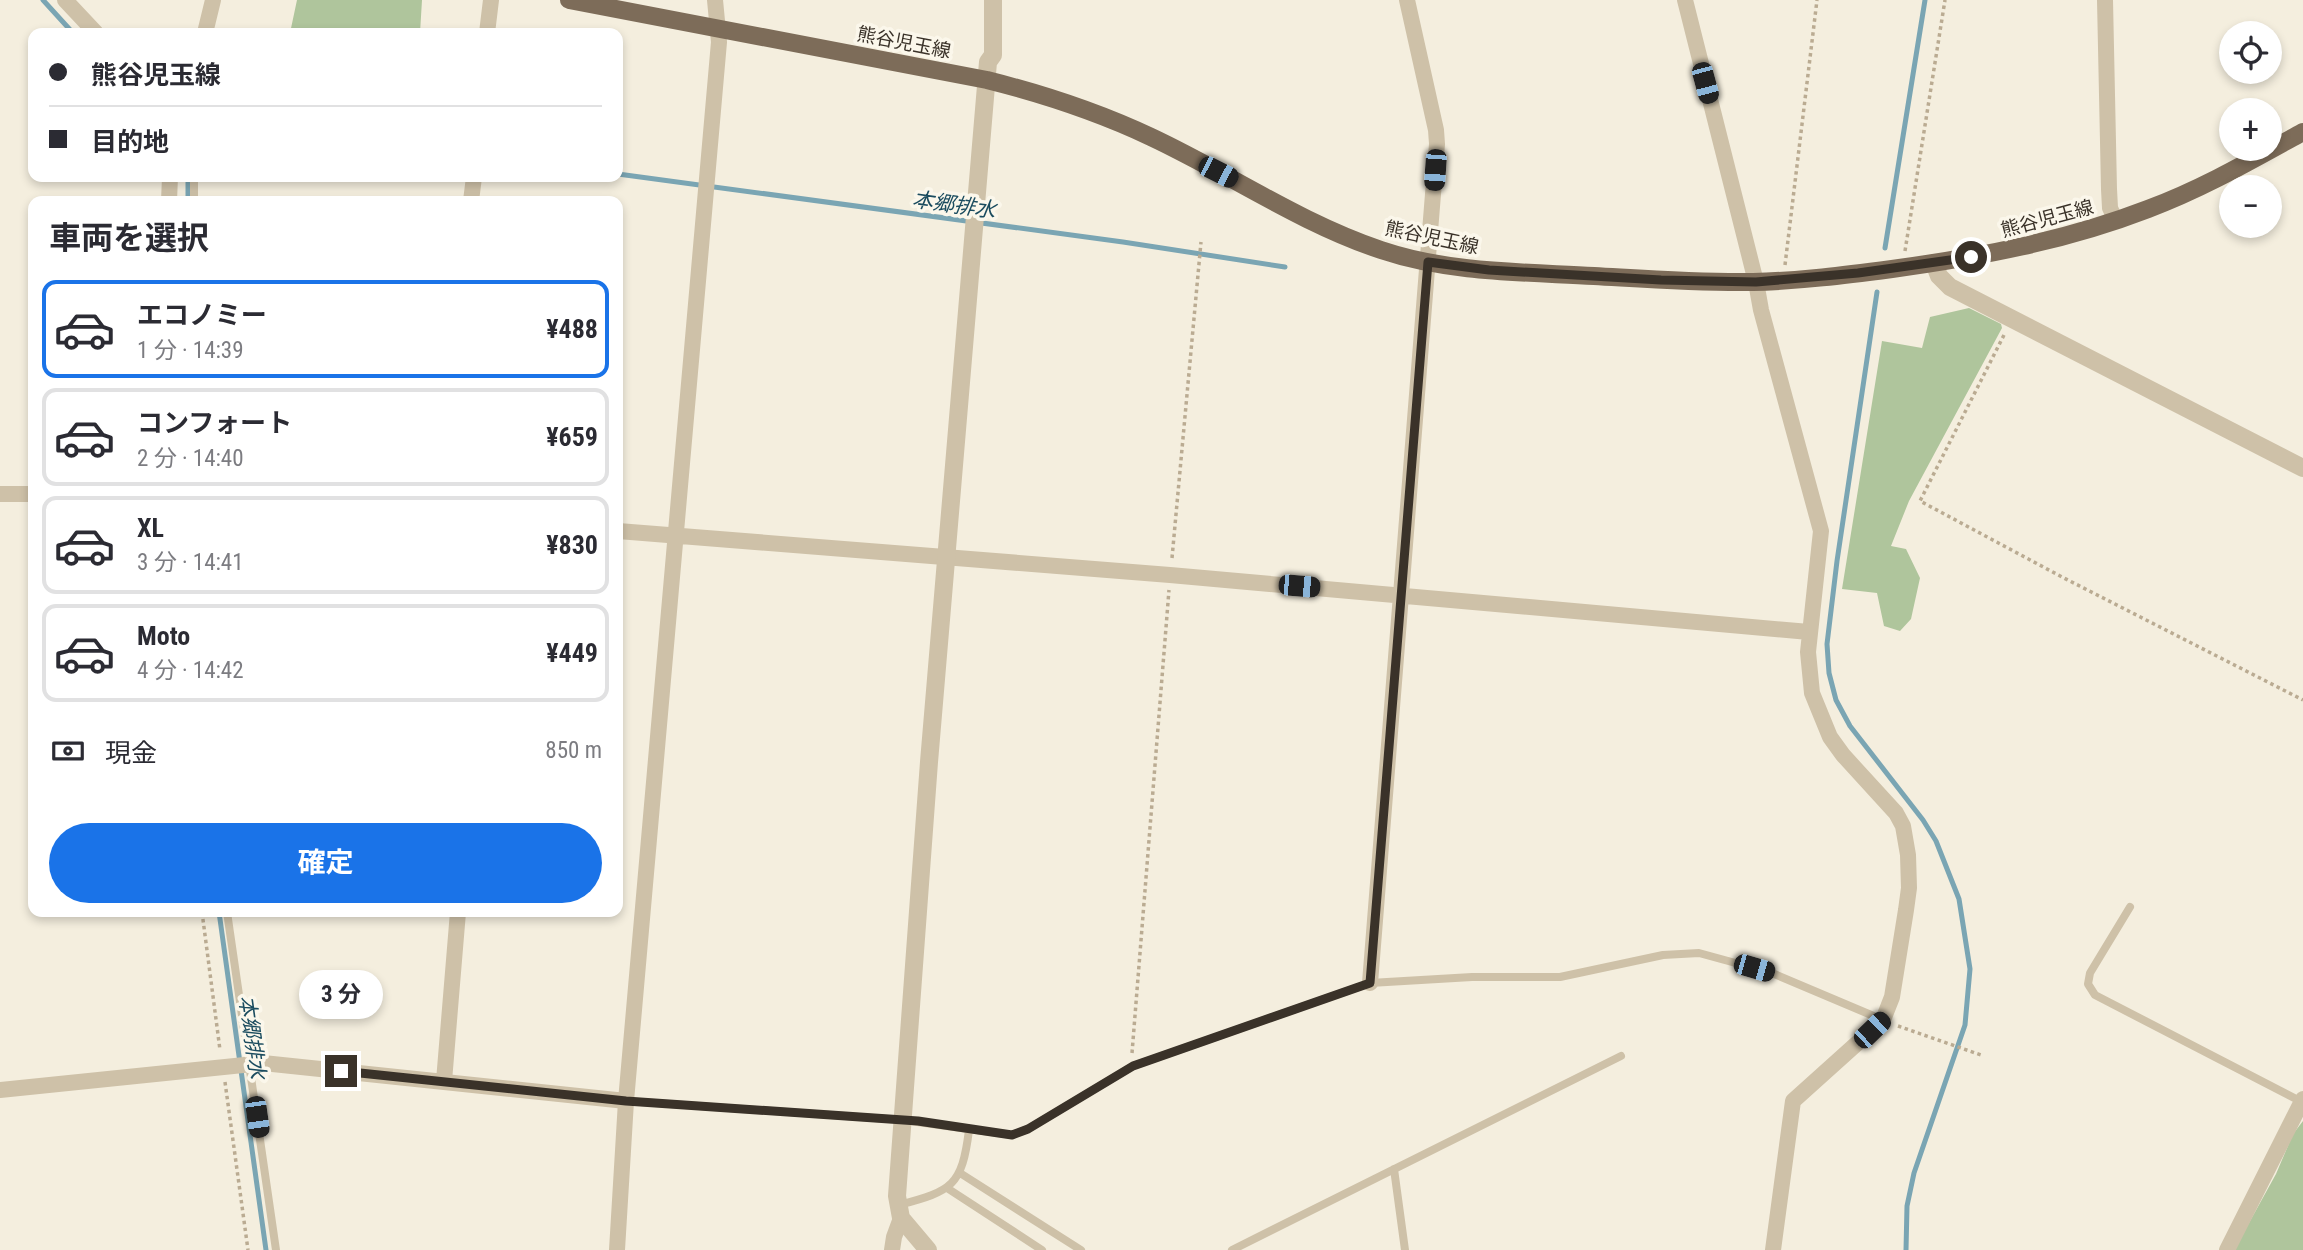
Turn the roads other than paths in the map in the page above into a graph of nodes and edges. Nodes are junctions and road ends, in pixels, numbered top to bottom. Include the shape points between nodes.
1 (65, 0) edge
2 (214, 0) edge
3 (491, 0) edge
4 (569, 0) edge
5 (715, 0) edge
6 (993, 0) edge
7 (1407, 0) edge
8 (1685, 0) edge
9 (2105, 0) edge
10 (91, 28) edge
11 (206, 28) edge
12 (488, 28) edge
13 (718, 28) junction
14 (987, 80) junction
15 (2303, 132) edge
16 (2116, 221) junction
17 (1428, 262) junction
18 (1934, 263) junction
19 (1756, 282) junction
20 (2303, 468) edge
21 (0, 494) edge
22 (28, 494) edge
23 (623, 531) edge
24 (677, 535) junction
25 (948, 556) junction
26 (1402, 595) junction
27 (1809, 632) junction
28 (2130, 907) dead end
29 (228, 917) edge
30 (458, 917) edge
31 (1370, 983) junction
32 (1883, 1020) junction
33 (1621, 1056) dead end
34 (250, 1064) junction
35 (444, 1081) junction
36 (0, 1090) edge
37 (626, 1101) junction
38 (2303, 1101) edge
39 (903, 1120) junction
40 (969, 1130) junction
41 (1394, 1169) junction
42 (960, 1173) junction
43 (947, 1188) junction
44 (900, 1212) junction
45 (276, 1250) edge
46 (617, 1250) edge
47 (892, 1250) edge
48 (928, 1250) edge
49 (1042, 1250) edge
50 (1081, 1250) edge
51 (1232, 1250) edge
52 (1405, 1250) edge
53 (1773, 1250) edge
54 (2227, 1250) edge

1 - 10 street
2 - 11 street
3 - 12 street
4 - 13 main road, 熊谷児玉線
5 - 13 street
6 - 14 street via 993,55
7 - 17 street via 1436,130
8 - 19 street
9 - 16 street via 2109,189
13 - 14 main road, 熊谷児玉線
13 - 24 street
14 - 17 main road, 熊谷児玉線 via 1095,113 1152,137 1348,238
14 - 25 street
15 - 16 main road, 熊谷児玉線 via 2206,184
16 - 18 main road, 熊谷児玉線 via 2021,248
17 - 19 main road, 熊谷児玉線 via 1489,270
17 - 26 street
18 - 19 main road, 熊谷児玉線
18 - 20 street via 1950,287
19 - 27 street via 1821,531
21 - 22 street
23 - 24 street
24 - 25 street
24 - 37 street
25 - 26 street
25 - 39 street
26 - 27 street
26 - 31 street
27 - 32 street via 1809,673 1819,714 1843,755 1896,813 1907,841 1909,888 1892,997
28 - 38 lane via 2090,973 2088,984 2095,995
29 - 34 lane
30 - 35 street
31 - 32 lane via 1560,978 1699,953 1772,973
31 - 40 lane via 1133,1066 1012,1135
32 - 53 street via 1793,1101
33 - 41 lane
34 - 35 street
34 - 36 street
34 - 45 lane
35 - 37 street
37 - 39 lane
37 - 46 street
38 - 54 street
39 - 40 lane
39 - 44 street via 897,1196
40 - 42 lane
41 - 51 lane
41 - 52 lane
42 - 43 lane
42 - 50 lane
43 - 44 lane
43 - 49 lane
44 - 47 street
44 - 48 street

